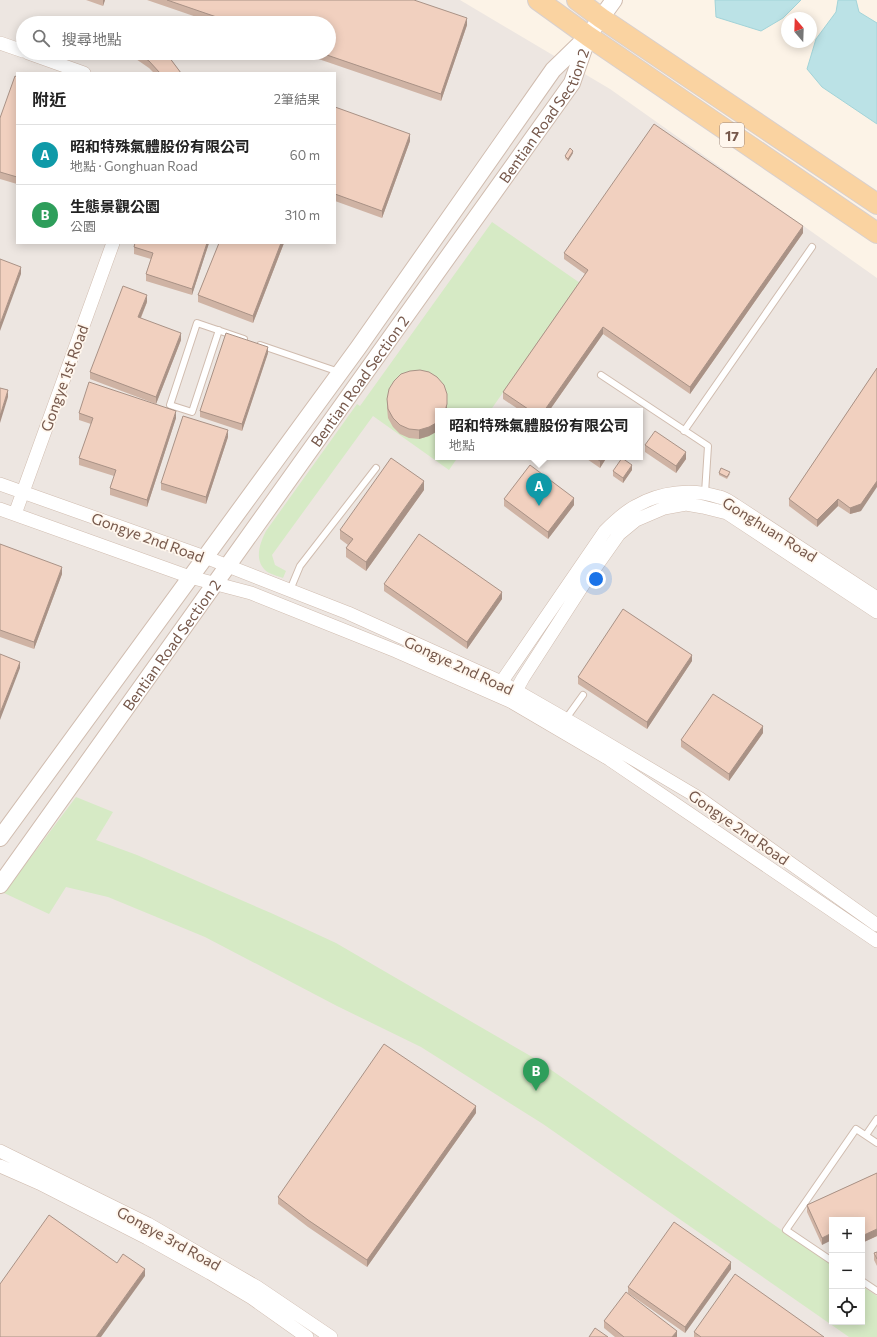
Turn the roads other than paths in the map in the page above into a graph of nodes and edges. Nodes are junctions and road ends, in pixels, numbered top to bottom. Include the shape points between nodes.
1 (538, 0) edge
2 (577, 0) edge
3 (614, 0) edge
4 (601, 18) junction
5 (588, 36) junction
6 (0, 43) edge
7 (16, 49) edge
8 (48, 60) edge
9 (81, 72) edge
10 (877, 204) edge
11 (877, 233) edge
12 (113, 244) edge
13 (812, 247) dead end
14 (219, 330) junction
15 (247, 340) edge
16 (254, 343) edge
17 (340, 372) junction
18 (600, 375) dead end
19 (684, 430) junction
20 (376, 468) dead end
21 (0, 484) edge
22 (23, 491) junction
23 (705, 493) junction
24 (703, 507) junction
25 (0, 509) edge
26 (15, 514) junction
27 (205, 557) junction
28 (228, 566) junction
29 (586, 569) junction
30 (830, 574) junction
31 (190, 577) junction
32 (215, 584) junction
33 (290, 591) junction
34 (874, 603) edge
35 (399, 636) junction
36 (392, 649) junction
37 (501, 682) junction
38 (493, 694) junction
39 (513, 696) junction
40 (583, 696) dead end
41 (562, 725) junction
42 (729, 819) junction
43 (718, 833) junction
44 (0, 838) edge
45 (803, 872) junction
46 (0, 885) edge
47 (794, 885) junction
48 (853, 907) junction
49 (844, 919) junction
50 (877, 925) edge
51 (877, 942) edge
52 (877, 1119) edge
53 (866, 1135) junction
54 (877, 1142) edge
55 (0, 1151) edge
56 (0, 1166) edge
57 (30, 1172) junction
58 (829, 1259) edge
59 (220, 1272) junction
60 (865, 1283) edge
61 (877, 1291) edge
62 (307, 1337) edge
63 (331, 1337) edge

1 - 5 main road, 17
2 - 4 main road, 17
3 - 4 street
4 - 5 street
4 - 10 main road, 17
5 - 11 main road, 17
5 - 17 street, Bentian Road Section 2 via 553,70
5 - 28 street, Bentian Road Section 2 via 572,83
6 - 7 street
8 - 9 street
12 - 22 street, Gongye 1st Road
13 - 19 lane
14 - 14 lane via 197,323 170,405 192,412
14 - 15 lane
16 - 17 lane
17 - 27 street, Bentian Road Section 2
18 - 19 lane
19 - 23 lane via 708,446
20 - 33 lane via 300,566
21 - 22 street, Gongye 2nd Road
22 - 26 street, Gongye 1st Road
22 - 27 street, Gongye 2nd Road
23 - 24 street, Gonghuan Road
23 - 29 street, Gonghuan Road via 688,491 672,494 653,498 636,506 605,531
23 - 30 street, Gonghuan Road via 736,505
24 - 29 street, Gonghuan Road via 686,504 664,508 636,520 618,534
24 - 30 street, Gonghuan Road via 727,513
25 - 26 street, Gongye 2nd Road
26 - 31 street, Gongye 2nd Road
27 - 28 street, Gongye 2nd Road
27 - 31 street, Bentian Road Section 2
28 - 32 street, Bentian Road Section 2
28 - 33 street, Gongye 2nd Road
29 - 37 street, Gonghuan Road
29 - 39 street, Gonghuan Road
30 - 34 street, Gonghuan Road
31 - 32 street, Gongye 2nd Road
31 - 44 street, Bentian Road Section 2
32 - 36 street, Gongye 2nd Road via 251,593
32 - 46 street, Bentian Road Section 2
33 - 35 street, Gongye 2nd Road
35 - 36 street
35 - 37 street, Gongye 2nd Road
36 - 38 street, Gongye 2nd Road
37 - 38 street, Gonghuan Road
37 - 39 street, Gongye 2nd Road
38 - 39 street, Gongye 2nd Road
39 - 41 street, Gongye 2nd Road
40 - 41 lane
41 - 42 street, Gongye 2nd Road via 699,798
41 - 43 street, Gongye 2nd Road
42 - 43 street
42 - 45 street, Gongye 2nd Road
43 - 47 street, Gongye 2nd Road
45 - 47 street
45 - 48 street, Gongye 2nd Road
47 - 49 street, Gongye 2nd Road
48 - 49 street
48 - 50 street, Gongye 2nd Road
49 - 51 street, Gongye 2nd Road
52 - 53 lane
53 - 54 lane
53 - 58 lane via 856,1129 786,1230
55 - 57 street, Gongye 3rd Road
56 - 57 street, Gongye 3rd Road
57 - 59 street, Gongye 3rd Road via 147,1238
59 - 62 street, Gongye 3rd Road
59 - 63 street, Gongye 3rd Road via 256,1287
60 - 61 lane

